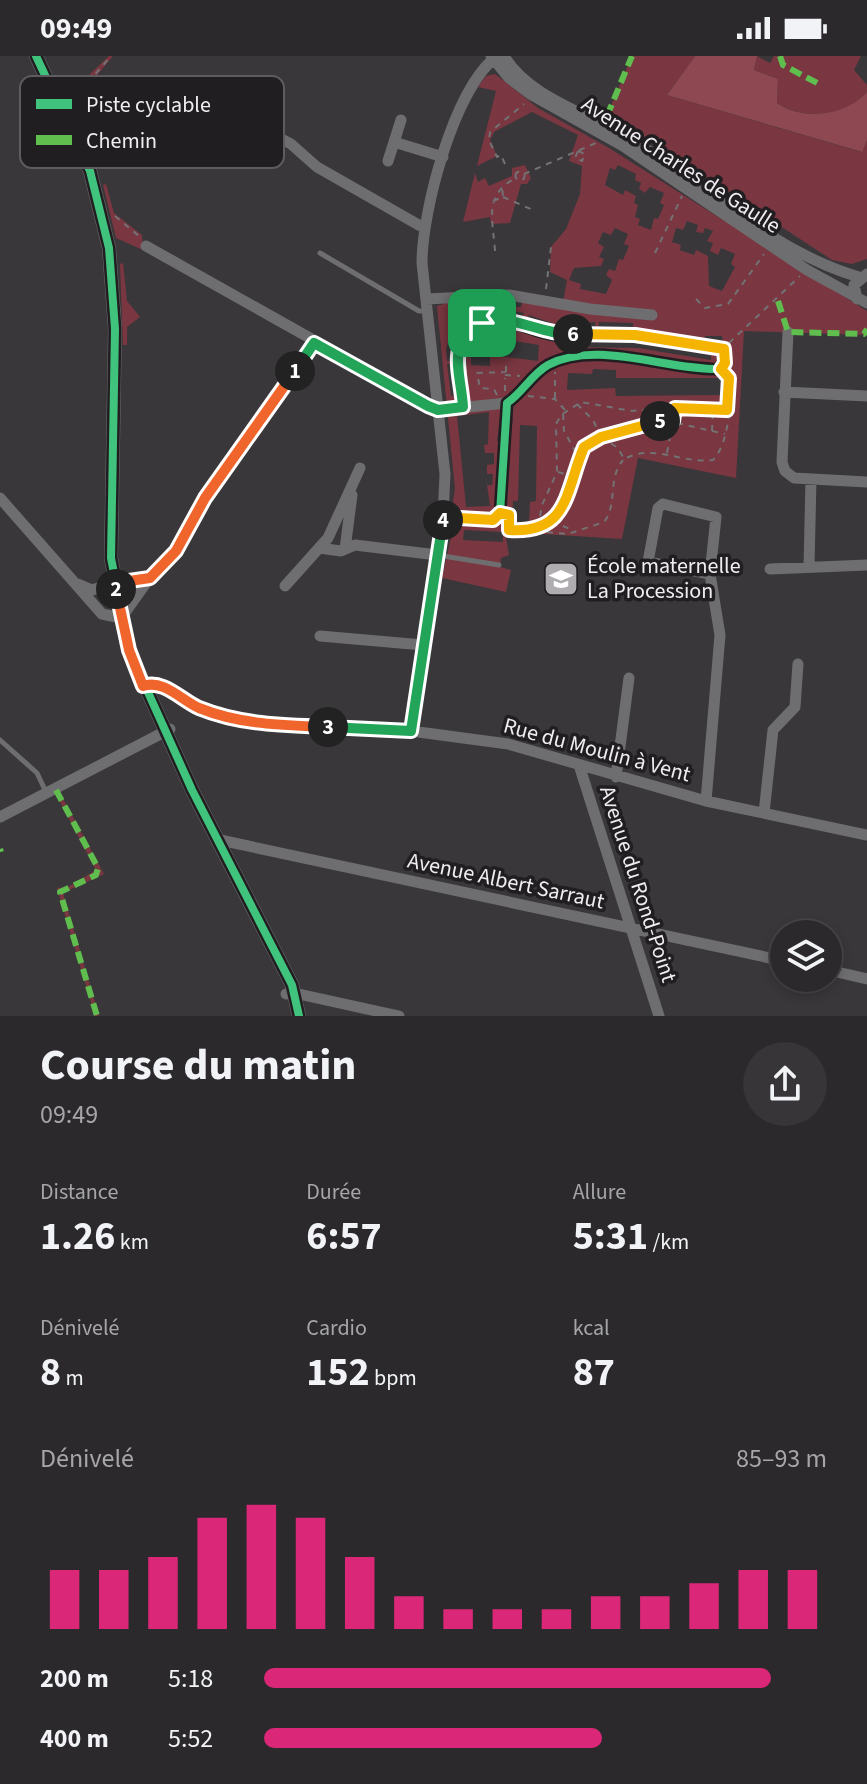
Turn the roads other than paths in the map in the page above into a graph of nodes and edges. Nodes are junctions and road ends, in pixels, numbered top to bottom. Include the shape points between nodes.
1 (27, 56) edge
2 (36, 56) edge
3 (496, 57) edge
4 (43, 76) edge
5 (48, 76) edge
6 (401, 120) dead end
7 (284, 140) edge
8 (394, 142) junction
9 (443, 157) junction
10 (388, 161) dead end
11 (87, 168) edge
12 (424, 228) junction
13 (146, 246) road end
14 (320, 253) dead end
15 (863, 276) edge
16 (862, 301) edge
17 (426, 305) junction
18 (652, 315) dead end
19 (788, 332) dead end
20 (314, 343) junction
21 (784, 392) junction
22 (867, 396) edge
23 (504, 401) junction
24 (463, 407) junction
25 (438, 410) junction
26 (360, 468) dead end
27 (811, 479) junction
28 (867, 482) edge
29 (353, 483) junction
30 (0, 498) edge
31 (443, 517) junction
32 (319, 548) junction
33 (345, 549) junction
34 (437, 555) junction
35 (499, 565) dead end
36 (867, 565) edge
37 (809, 567) junction
38 (770, 569) dead end
39 (710, 574) junction
40 (150, 578) junction
41 (75, 583) junction
42 (118, 584) junction
43 (285, 586) dead end
44 (125, 613) junction
45 (320, 636) dead end
46 (423, 645) junction
47 (798, 664) dead end
48 (629, 678) dead end
49 (148, 685) junction
50 (175, 695) junction
51 (155, 701) junction
52 (167, 730) junction
53 (411, 731) junction
54 (0, 740) edge
55 (579, 765) junction
56 (616, 777) junction
57 (47, 794) junction
58 (706, 801) junction
59 (764, 813) junction
60 (0, 817) edge
61 (867, 835) edge
62 (220, 840) junction
63 (631, 928) junction
64 (770, 958) edge
65 (842, 973) edge
66 (867, 979) edge
67 (290, 994) junction
68 (379, 1014) edge
69 (291, 1016) edge
70 (299, 1016) edge
71 (399, 1016) edge
72 (659, 1016) edge

1 - 4 street
2 - 5 street
3 - 9 street via 471,84
3 - 15 street, Avenue Charles de Gaulle via 774,236 821,264
3 - 16 street, Avenue Charles de Gaulle via 509,78 530,94 623,146
6 - 8 street
7 - 12 street via 317,167
8 - 9 street
8 - 10 street
9 - 12 street
11 - 42 street via 101,207 113,275
12 - 17 street
13 - 20 street
14 - 17 lane via 419,311
15 - 16 street via 854,285
17 - 18 street via 509,295
17 - 25 street
19 - 21 street
20 - 25 street
20 - 40 street via 205,498 176,551
21 - 22 street
21 - 27 street via 782,462 794,478
23 - 24 street
23 - 24 street via 555,363 604,355 721,369 724,349 635,335 551,334 515,321 490,320 467,331 460,341
23 - 31 street via 500,513 493,520
24 - 25 street
25 - 31 street via 445,474
26 - 29 street
27 - 28 street
27 - 37 street
29 - 32 street
29 - 33 street
30 - 41 street
31 - 34 street
32 - 33 street
32 - 43 street
33 - 34 street via 355,545
34 - 35 lane
34 - 46 street
36 - 37 street
37 - 38 street
39 - 39 street via 716,517 663,504 648,562
39 - 58 street via 720,635
40 - 42 street
40 - 44 street
41 - 42 street via 92,590
41 - 44 street via 102,614
42 - 44 street
44 - 49 street
45 - 46 street
46 - 53 street
47 - 59 street via 795,707 773,730
48 - 56 street
49 - 50 street, Rue du Moulin à Vent via 164,686
49 - 51 street
50 - 51 street
50 - 53 street, Rue du Moulin à Vent via 229,720
51 - 52 street
52 - 57 street
52 - 62 street
53 - 55 street, Rue du Moulin à Vent via 508,744
54 - 57 lane via 37,773
55 - 56 street, Rue du Moulin à Vent
55 - 63 street, Avenue du Rond-Point
56 - 58 street, Rue du Moulin à Vent
57 - 60 street
58 - 59 street, Rue du Moulin à Vent
59 - 61 street, Rue du Moulin à Vent
62 - 63 street, Avenue Albert Sarraut
62 - 67 street
63 - 64 street, Avenue Albert Sarraut
63 - 72 street, Avenue du Rond-Point
65 - 66 street
67 - 68 street
67 - 69 street
67 - 70 street
68 - 71 street

